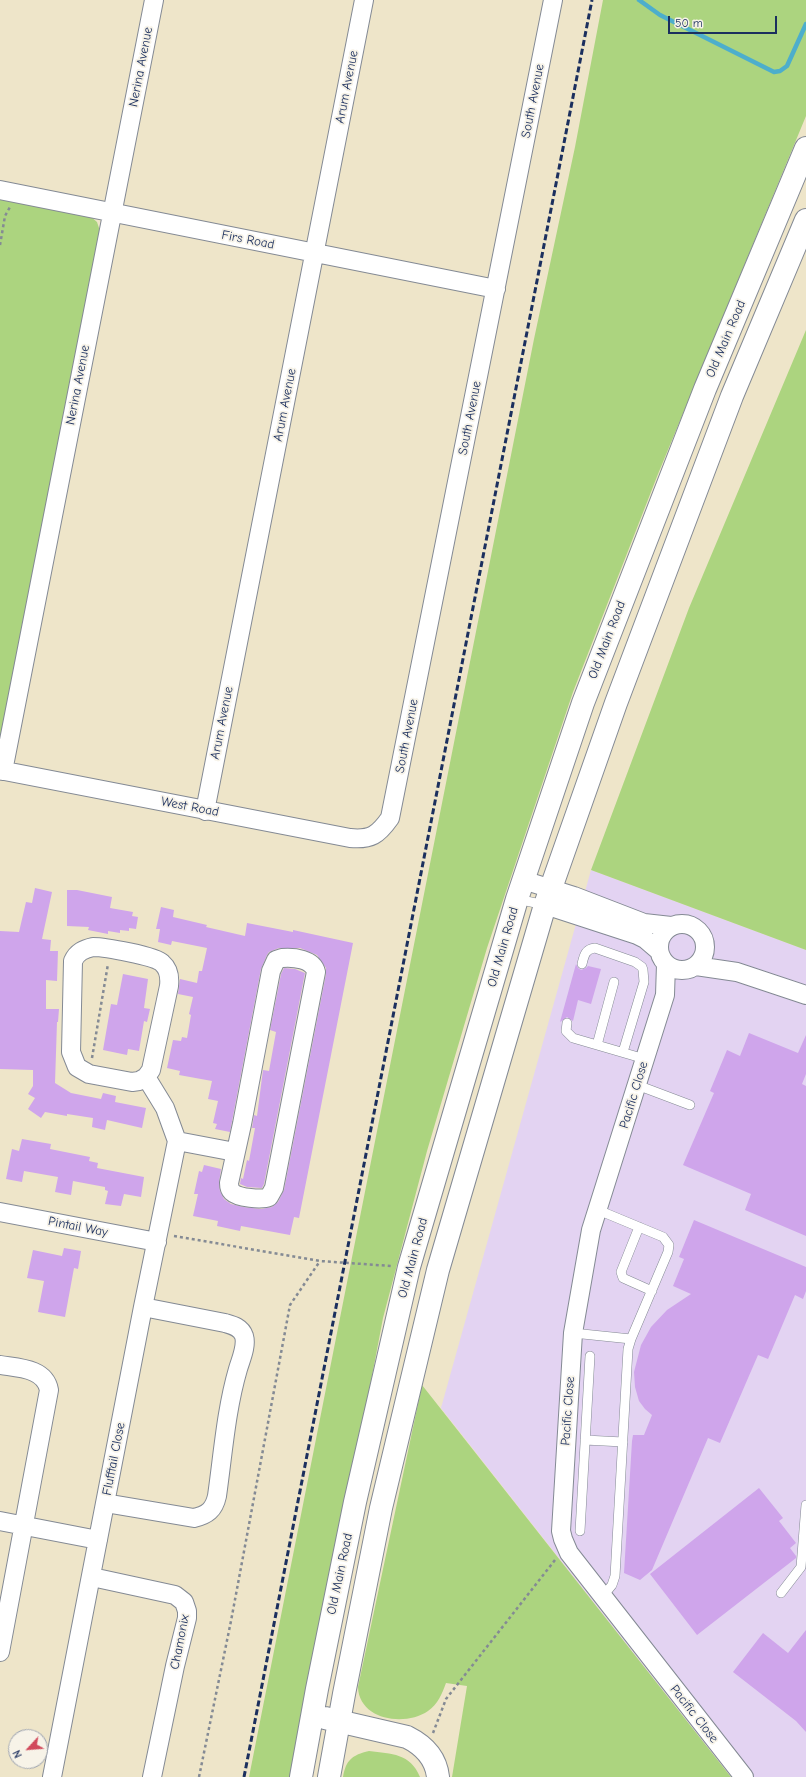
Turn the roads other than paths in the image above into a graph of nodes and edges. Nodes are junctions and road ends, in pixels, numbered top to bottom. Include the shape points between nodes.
1 (154, 0) edge
2 (364, 0) edge
3 (553, 0) edge
4 (806, 148) edge
5 (8, 192) edge
6 (112, 212) junction
7 (806, 220) edge
8 (314, 253) junction
9 (496, 288) junction
10 (1, 770) edge
11 (205, 811) junction
12 (378, 833) joint
13 (520, 889) junction
14 (548, 897) junction
15 (671, 926) junction
16 (705, 944) junction
17 (662, 957) junction
18 (582, 964) dead end
19 (691, 968) junction
20 (737, 972) junction
21 (614, 982) dead end
22 (665, 995) junction
23 (806, 995) edge
24 (567, 1024) dead end
25 (597, 1045) junction
26 (623, 1052) junction
27 (645, 1059) junction
28 (146, 1078) junction
29 (637, 1085) junction
30 (690, 1106) dead end
31 (178, 1141) junction
32 (235, 1152) junction
33 (598, 1210) junction
34 (0, 1212) edge
35 (639, 1227) junction
36 (158, 1238) junction
37 (652, 1290) junction
38 (143, 1307) junction
39 (573, 1333) junction
40 (631, 1338) junction
41 (590, 1356) dead end
42 (0, 1365) edge
43 (585, 1440) junction
44 (623, 1442) junction
45 (105, 1503) junction
46 (806, 1505) edge
47 (0, 1521) edge
48 (24, 1526) junction
49 (580, 1531) dead end
50 (98, 1540) junction
51 (92, 1577) junction
52 (782, 1594) dead end
53 (603, 1596) junction
54 (0, 1652) edge
55 (312, 1716) junction
56 (339, 1721) junction
57 (52, 1777) edge
58 (152, 1777) edge
59 (301, 1777) edge
60 (329, 1777) edge
61 (438, 1777) edge
62 (744, 1777) edge

1 - 6 street, Nerina Avenue
2 - 8 street, Arum Avenue
3 - 9 street, South Avenue
4 - 13 main road, Old Main Road via 705,389 586,695
5 - 6 street, Firs Road
6 - 8 street, Firs Road
6 - 10 street, Nerina Avenue
7 - 14 main road, Old Main Road via 730,404 616,703
8 - 9 street, Firs Road
8 - 11 street, Arum Avenue
9 - 12 street, South Avenue via 395,796 390,818
10 - 11 street, West Road
11 - 12 street, West Road via 350,838 362,839
13 - 14 street
13 - 55 main road, Old Main Road via 409,1267 355,1502
14 - 15 street via 574,896 644,923
14 - 17 street via 568,911 637,936 651,944
14 - 56 main road, Old Main Road via 438,1270 381,1508
15 - 16 street via 683,923 695,927 703,936
15 - 17 street via 660,938
16 - 19 street via 703,956
16 - 20 street
17 - 19 street via 676,969
17 - 22 street
18 - 26 lane via 586,952 595,948 635,962 643,970 644,982
19 - 20 street
19 - 22 street
20 - 23 street
21 - 25 lane
22 - 27 street, Pacific Close
24 - 25 lane via 566,1031 570,1036
25 - 26 lane
26 - 27 lane
27 - 29 street, Pacific Close
28 - 28 street via 125,1082 90,1074 77,1067 71,1052 74,961 76,955 86,948 110,949 157,959 166,967 169,986 151,1070
28 - 31 street via 166,1108
29 - 30 lane
29 - 33 street, Pacific Close
31 - 32 street
31 - 36 street, Flufftail Close
32 - 32 street via 272,967 276,960 282,958 305,961 315,968 315,978 274,1188 269,1196 260,1199 232,1192 229,1183
33 - 35 lane
33 - 39 street, Pacific Close via 591,1230
34 - 36 street, Pintail Way
35 - 37 lane via 663,1237 669,1245
35 - 37 lane via 621,1272 623,1278
36 - 38 street, Flufftail Close
37 - 40 lane
38 - 45 street, Flufftail Close
38 - 45 street via 235,1326 244,1336 244,1351 231,1395 217,1496 211,1510 194,1518
39 - 40 lane
39 - 53 street, Pacific Close via 562,1535 566,1547
40 - 44 lane via 628,1349
41 - 43 lane
42 - 48 street via 30,1370 42,1375 49,1390
43 - 44 lane
43 - 49 lane
44 - 53 lane via 615,1576 612,1585
45 - 50 street, Flufftail Close
46 - 52 lane via 801,1567
47 - 48 street
48 - 50 street
48 - 54 street
50 - 51 street, Flufftail Close
51 - 57 street, Flufftail Close
51 - 58 street, Chamonix via 175,1595 186,1606 187,1618
53 - 62 street, Pacific Close
55 - 56 main road
55 - 59 main road, Old Main Road
56 - 60 main road, Old Main Road
56 - 61 main road via 407,1737 417,1742 433,1760

